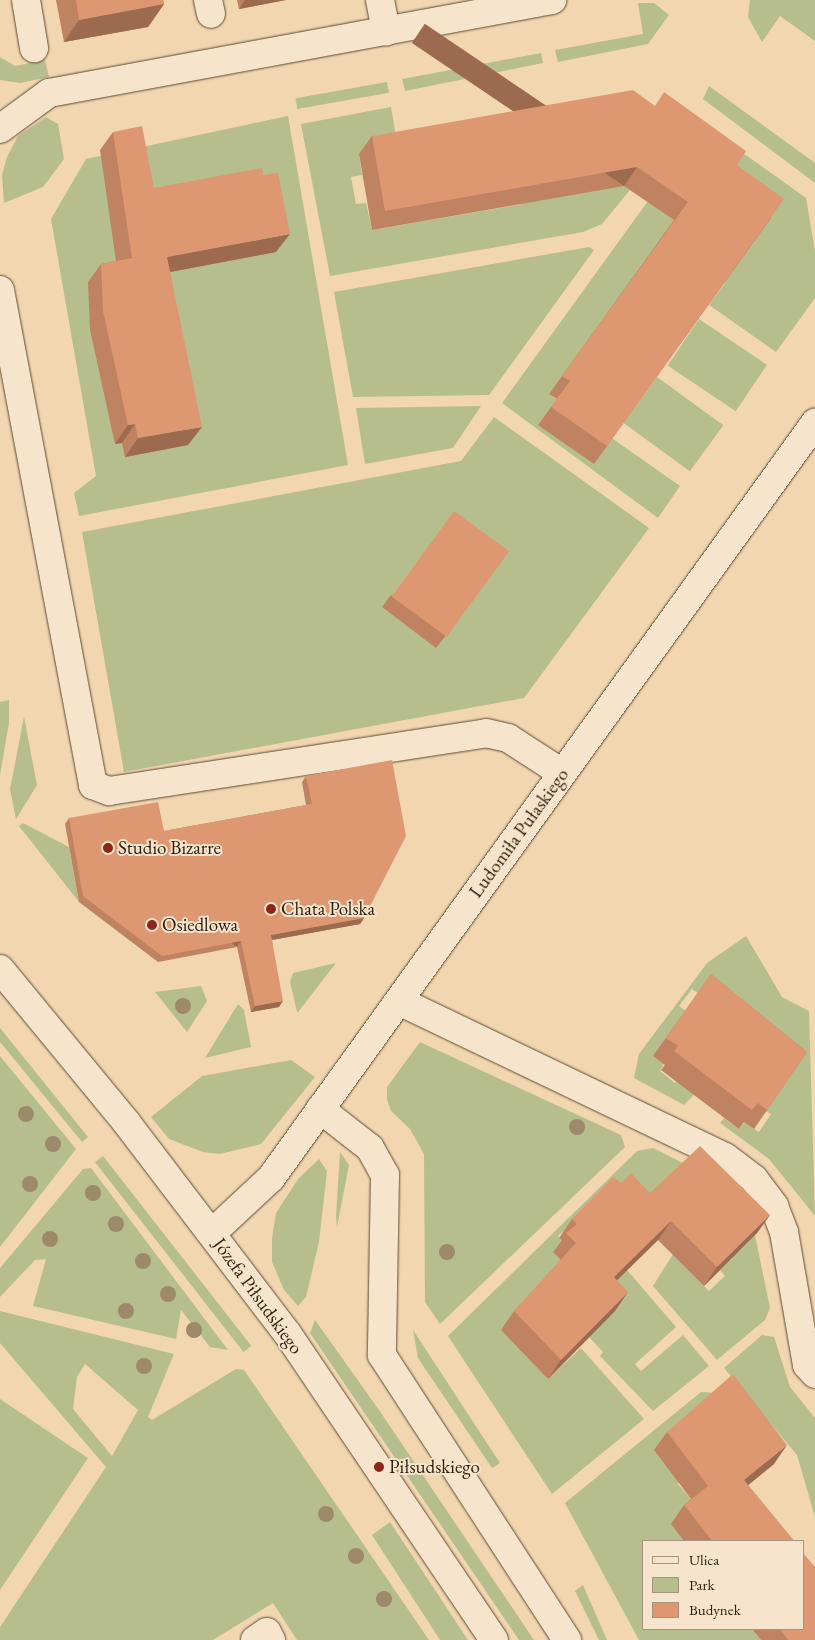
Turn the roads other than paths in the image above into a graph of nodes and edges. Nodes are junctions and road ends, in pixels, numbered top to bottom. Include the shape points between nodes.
1 (26, 0) edge
2 (380, 0) edge
3 (552, 0) edge
4 (386, 31) junction
5 (34, 48) dead end
6 (0, 129) edge
7 (0, 290) edge
8 (815, 423) edge
9 (562, 773) junction
10 (0, 969) edge
11 (399, 1001) junction
12 (320, 1109) junction
13 (212, 1233) junction
14 (815, 1374) edge
15 (255, 1640) edge
16 (271, 1640) edge
17 (494, 1640) edge
18 (567, 1640) edge

1 - 5 street
2 - 4 street
3 - 4 street
4 - 6 street via 49,93
7 - 9 street via 93,785 109,791 486,733 508,738
8 - 9 street, Ludomiła Pułaskiego
9 - 11 street, Ludomiła Pułaskiego
10 - 13 street, Józefa Piłsudskiego
11 - 12 street, Ludomiła Pułaskiego
11 - 14 street via 725,1157 754,1179 774,1206 784,1232 807,1365
12 - 13 street, Ludomiła Pułaskiego via 262,1188
12 - 18 street via 370,1148 385,1175 382,1354
13 - 17 street, Józefa Piłsudskiego via 287,1333
15 - 16 street via 267,1632

